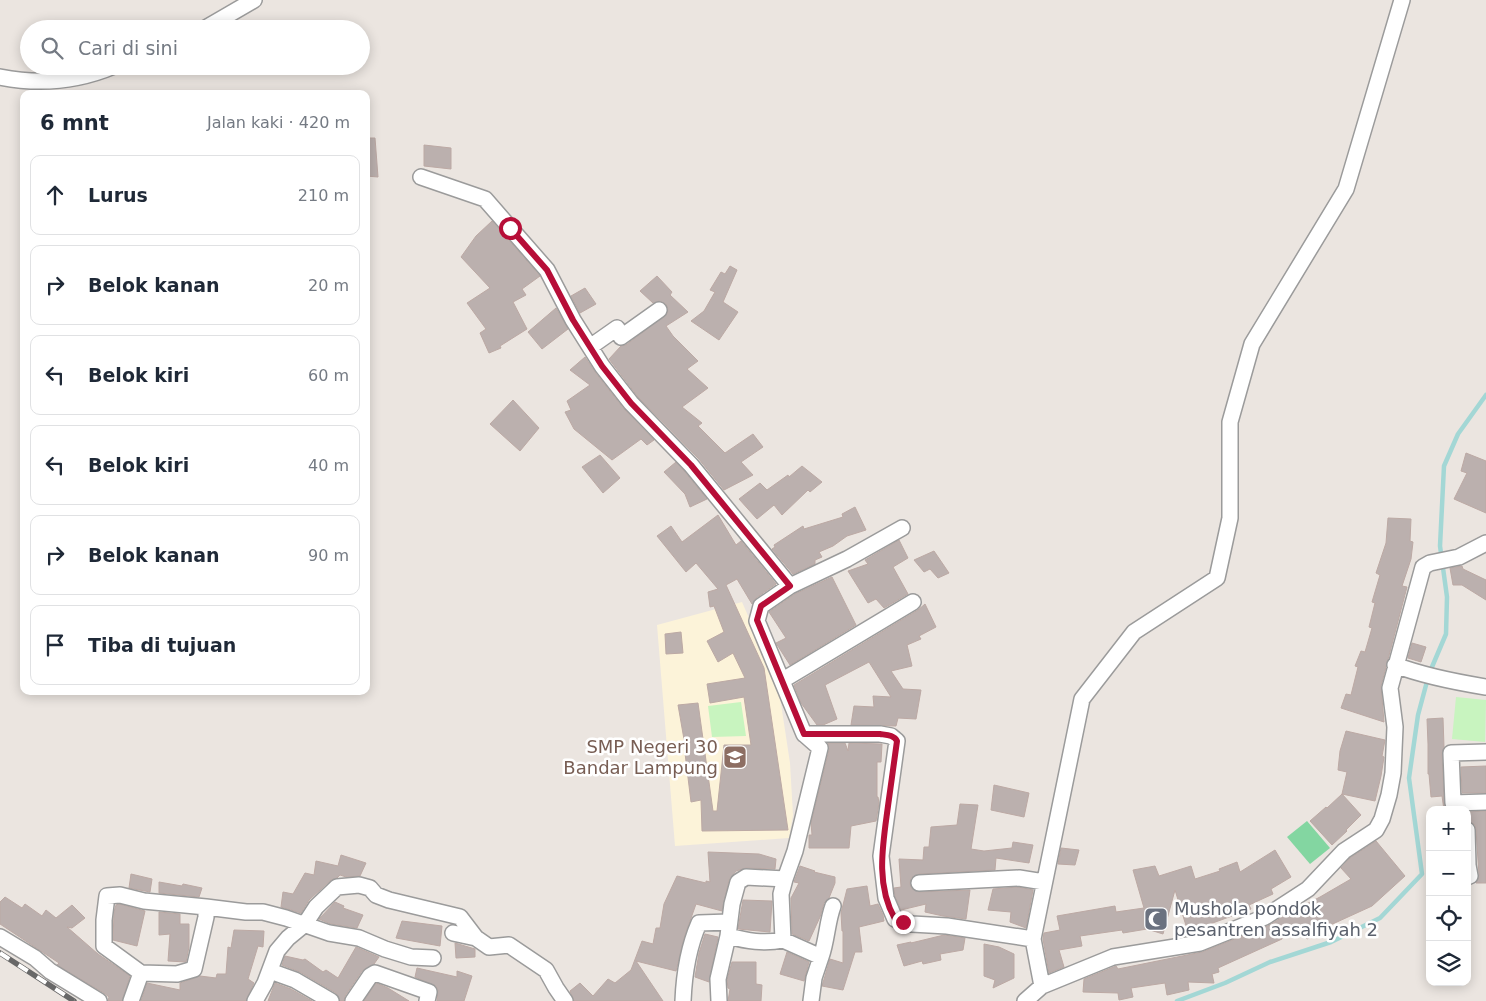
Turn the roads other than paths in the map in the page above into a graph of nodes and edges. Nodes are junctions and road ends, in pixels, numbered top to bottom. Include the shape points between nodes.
1 (254, 0) edge
2 (1402, 0) edge
3 (220, 20) edge
4 (88, 75) edge
5 (0, 77) edge
6 (421, 177) dead end
7 (659, 310) dead end
8 (590, 346) junction
9 (902, 528) dead end
10 (1486, 543) edge
11 (790, 586) junction
12 (913, 602) dead end
13 (1395, 665) junction
14 (783, 680) junction
15 (1486, 687) edge
16 (804, 734) junction
17 (1486, 752) edge
18 (1486, 802) edge
19 (1460, 806) edge
20 (1468, 806) edge
21 (785, 879) junction
22 (1044, 882) junction
23 (920, 883) dead end
24 (206, 906) junction
25 (833, 906) dead end
26 (305, 924) junction
27 (729, 929) junction
28 (453, 933) dead end
29 (0, 937) edge
30 (476, 938) junction
31 (1033, 939) junction
32 (783, 940) junction
33 (820, 957) junction
34 (433, 958) dead end
35 (270, 971) junction
36 (141, 973) junction
37 (1042, 986) junction
38 (98, 1001) edge
39 (130, 1001) edge
40 (255, 1001) edge
41 (331, 1001) edge
42 (353, 1001) edge
43 (427, 1001) edge
44 (564, 1001) edge
45 (683, 1001) edge
46 (719, 1001) edge
47 (811, 1001) edge
48 (1026, 1001) edge

1 - 3 street
2 - 22 street via 1346,189 1252,344 1230,422 1230,518 1217,578 1134,632 1082,699
4 - 5 street via 47,82
6 - 8 street via 485,200 547,270
7 - 8 street via 621,337 617,328
8 - 11 street via 631,403 691,465
9 - 11 street
10 - 13 street via 1459,557 1423,567
11 - 14 street via 761,606 757,620
12 - 14 street
13 - 15 street via 1458,683
13 - 37 street via 1390,688 1395,727 1393,773 1382,819 1376,830 1344,851 1308,889 1265,917 1200,943 1113,957
14 - 16 street
16 - 21 street via 820,748
16 - 31 street via 880,734 897,741 881,856 886,898 895,919 912,924
17 - 19 street via 1451,752 1453,803
18 - 20 street
21 - 27 street via 746,877 738,882
21 - 32 street via 781,894
22 - 23 street via 1019,878
22 - 31 street
24 - 26 street via 263,912
24 - 36 street via 194,969 177,974
24 - 36 street via 107,896 104,946
25 - 33 street via 826,944
26 - 30 street via 316,907 337,887 359,885 389,900 460,917
26 - 34 street via 411,957
26 - 35 street via 277,951
27 - 32 street via 751,942
27 - 45 street via 699,922 693,935
27 - 46 street via 718,979
28 - 30 street
29 - 38 street
30 - 44 street via 489,947 509,944 524,954 546,970
31 - 37 street
32 - 33 street
33 - 47 street
35 - 40 street
35 - 41 street via 295,980
36 - 39 street
37 - 48 street
42 - 43 street via 375,973 429,992

